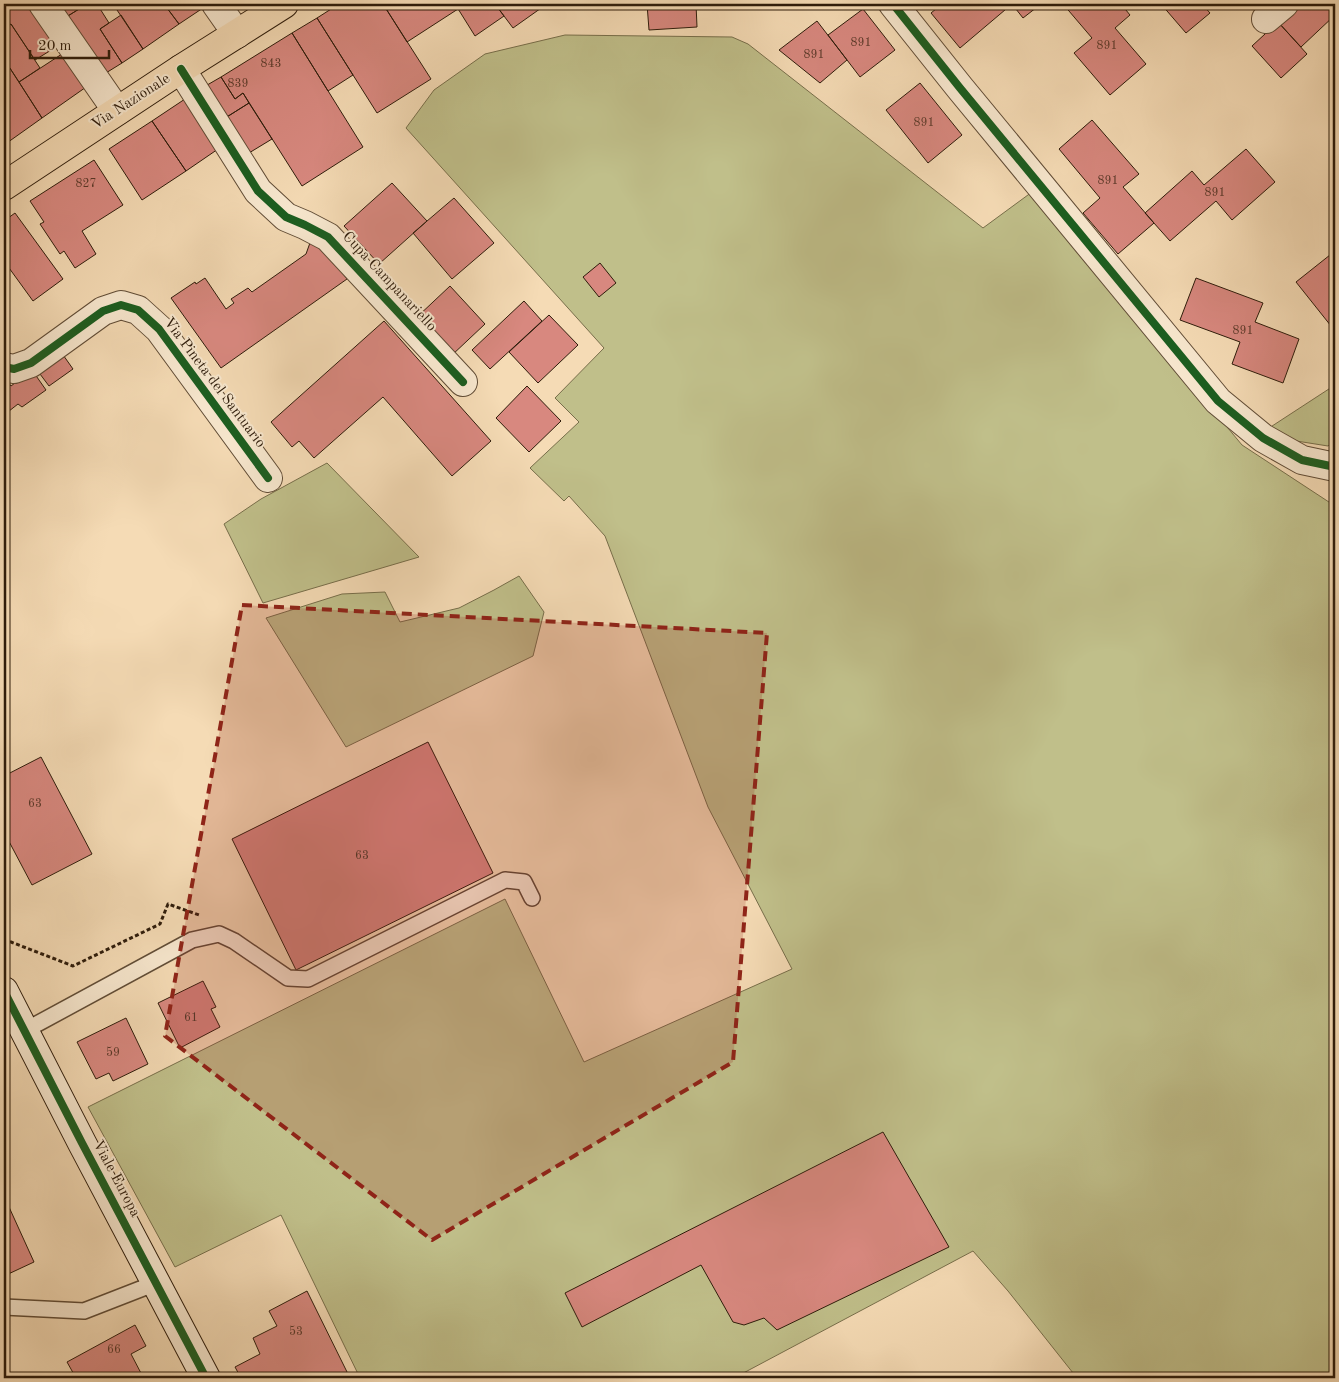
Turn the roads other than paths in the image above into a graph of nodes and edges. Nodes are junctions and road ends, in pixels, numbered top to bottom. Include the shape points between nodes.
1 (43, 4) edge
2 (216, 4) edge
3 (284, 4) edge
4 (893, 4) edge
5 (237, 34) junction
6 (181, 69) junction
7 (117, 111) junction
8 (4, 186) edge
9 (4, 367) edge
10 (463, 382) dead end
11 (1335, 467) edge
12 (268, 478) dead end
13 (532, 898) dead end
14 (4, 991) edge
15 (24, 1031) junction
16 (156, 1283) junction
17 (4, 1307) edge
18 (206, 1378) edge

1 - 7 street
2 - 5 street
3 - 5 main road, Via Nazionale
4 - 11 street via 1218,401 1263,438 1294,456
5 - 6 main road, Via Nazionale
6 - 7 main road, Via Nazionale
6 - 10 street, Cupa Campanariello via 258,191 286,217 328,237
7 - 8 main road, Via Nazionale
9 - 12 street, Via Pineta del Santuario via 14,368 31,362 103,311 122,305 138,310 159,329
13 - 15 lane via 524,882 505,880 308,978 288,978 220,934 192,940
14 - 15 street, Viale Europa
15 - 16 street, Viale Europa
16 - 17 lane via 84,1312
16 - 18 street, Viale Europa

